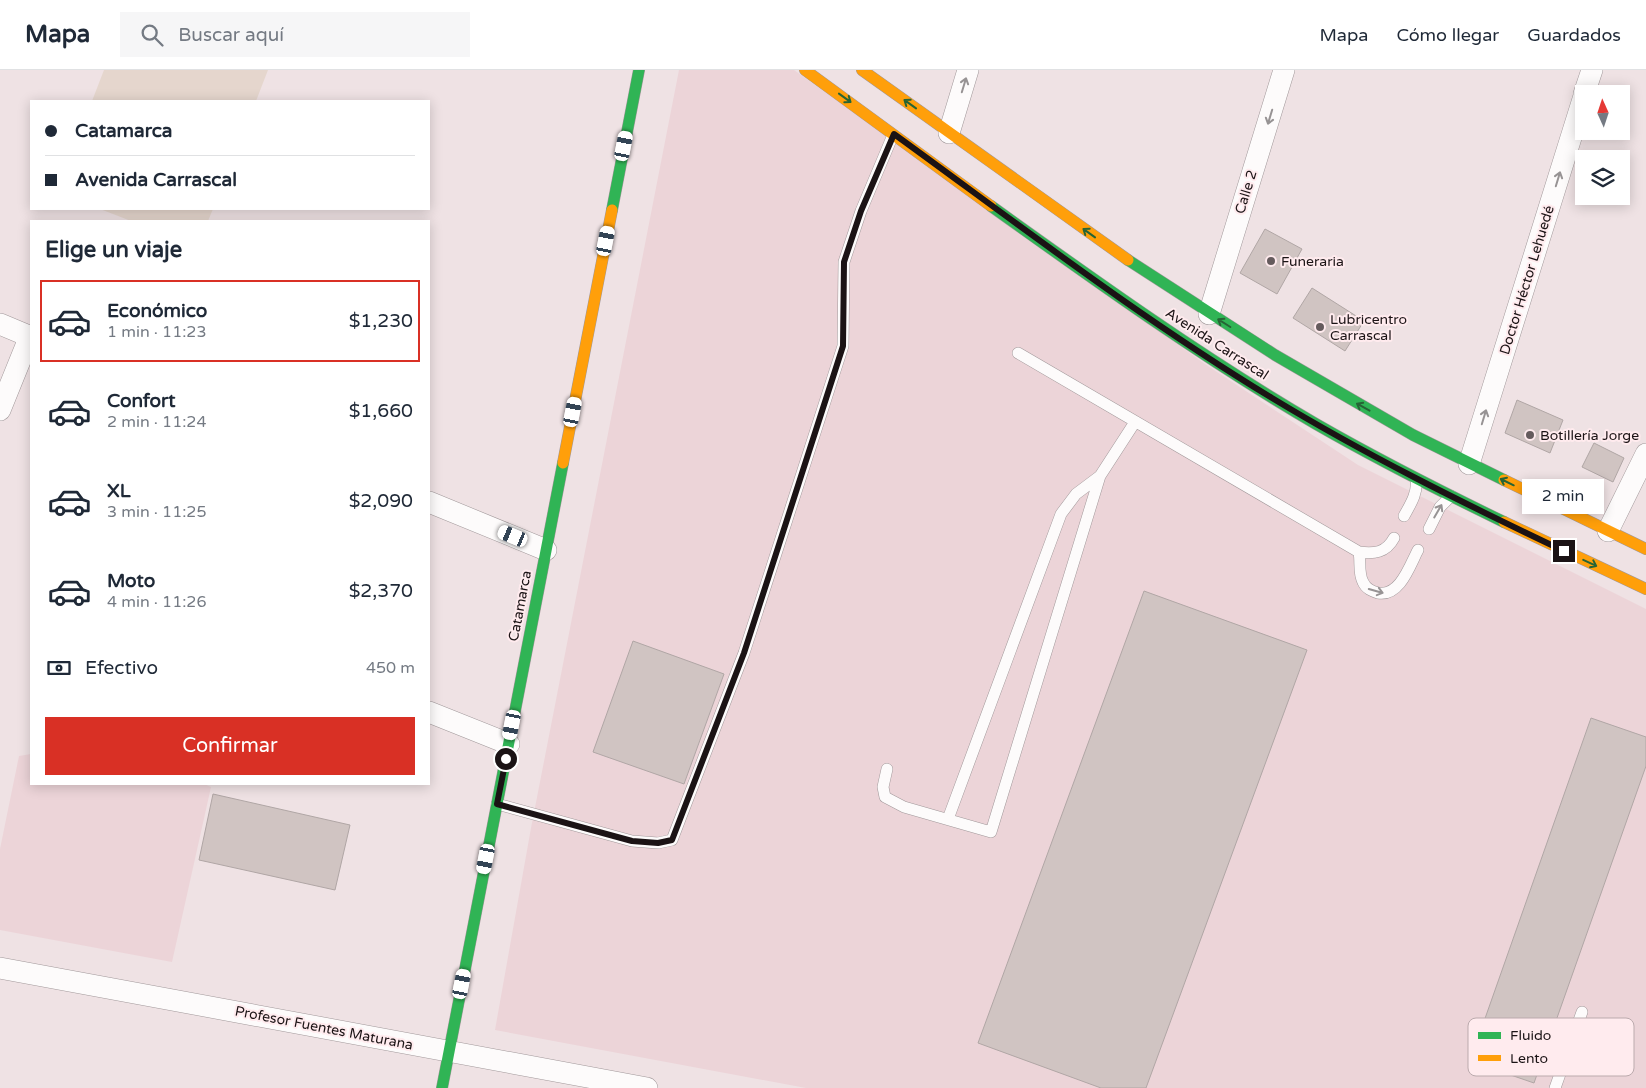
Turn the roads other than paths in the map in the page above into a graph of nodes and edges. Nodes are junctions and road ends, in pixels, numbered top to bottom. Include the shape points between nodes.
1 (639, 70) edge
2 (805, 70) edge
3 (862, 70) edge
4 (968, 70) edge
5 (1284, 70) edge
6 (1592, 70) edge
7 (1587, 85) edge
8 (1575, 124) edge
9 (949, 133) junction
10 (894, 134) junction
11 (1209, 314) junction
12 (0, 324) edge
13 (30, 336) edge
14 (1018, 353) dead end
15 (0, 410) edge
16 (1135, 422) junction
17 (1646, 454) edge
18 (1469, 464) junction
19 (1100, 476) junction
20 (1416, 478) junction
21 (1451, 496) junction
22 (430, 502) edge
23 (1404, 516) dead end
24 (1429, 529) dead end
25 (1608, 530) junction
26 (1394, 538) dead end
27 (1646, 549) edge
28 (546, 550) junction
29 (1418, 550) dead end
30 (1359, 552) junction
31 (1646, 590) edge
32 (430, 712) edge
33 (508, 744) junction
34 (887, 769) dead end
35 (497, 804) junction
36 (948, 819) junction
37 (0, 968) edge
38 (1582, 1012) dead end
39 (1580, 1018) edge
40 (449, 1051) junction
41 (1560, 1076) edge
42 (442, 1088) edge
43 (647, 1088) edge
44 (1556, 1088) edge

1 - 28 main road, Catamarca
2 -> 10 main road, Avenida Carrascal
9 -> 3 main road, Avenida Carrascal
9 -> 4 street
5 -> 11 street, Calle 2
6 - 7 street, Doctor Héctor Lehuedé
18 -> 8 street, Doctor Héctor Lehuedé
11 -> 9 main road, Avenida Carrascal via 1099,241
10 - 20 main road, Avenida Carrascal via 1194,348 1271,397
10 - 35 lane via 861,211 844,262 843,346 744,653 672,840 658,843 632,841
18 -> 11 main road, Avenida Carrascal via 1342,395
12 - 13 street
13 - 15 street
14 - 16 lane
16 - 19 lane
16 - 30 lane
17 - 25 street
25 -> 18 main road, Avenida Carrascal
19 - 36 lane via 1076,494 1061,514
19 - 36 lane via 991,832
20 - 21 main road, Avenida Carrascal
20 - 23 lane via 1415,495
24 -> 21 lane
21 -> 31 main road, Avenida Carrascal
22 - 28 street
25 - 27 main road, Avenida Carrascal
26 - 30 lane via 1381,552
28 - 33 main road, Catamarca
30 -> 29 lane via 1363,584 1371,591 1383,594 1396,588
32 - 33 street
33 - 35 main road, Catamarca
34 - 36 lane via 884,797 904,808
35 - 40 main road, Catamarca
37 - 40 street, Profesor Fuentes Maturana
38 - 39 lane
40 - 42 main road, Catamarca
40 - 43 street, Profesor Fuentes Maturana
41 - 44 lane

